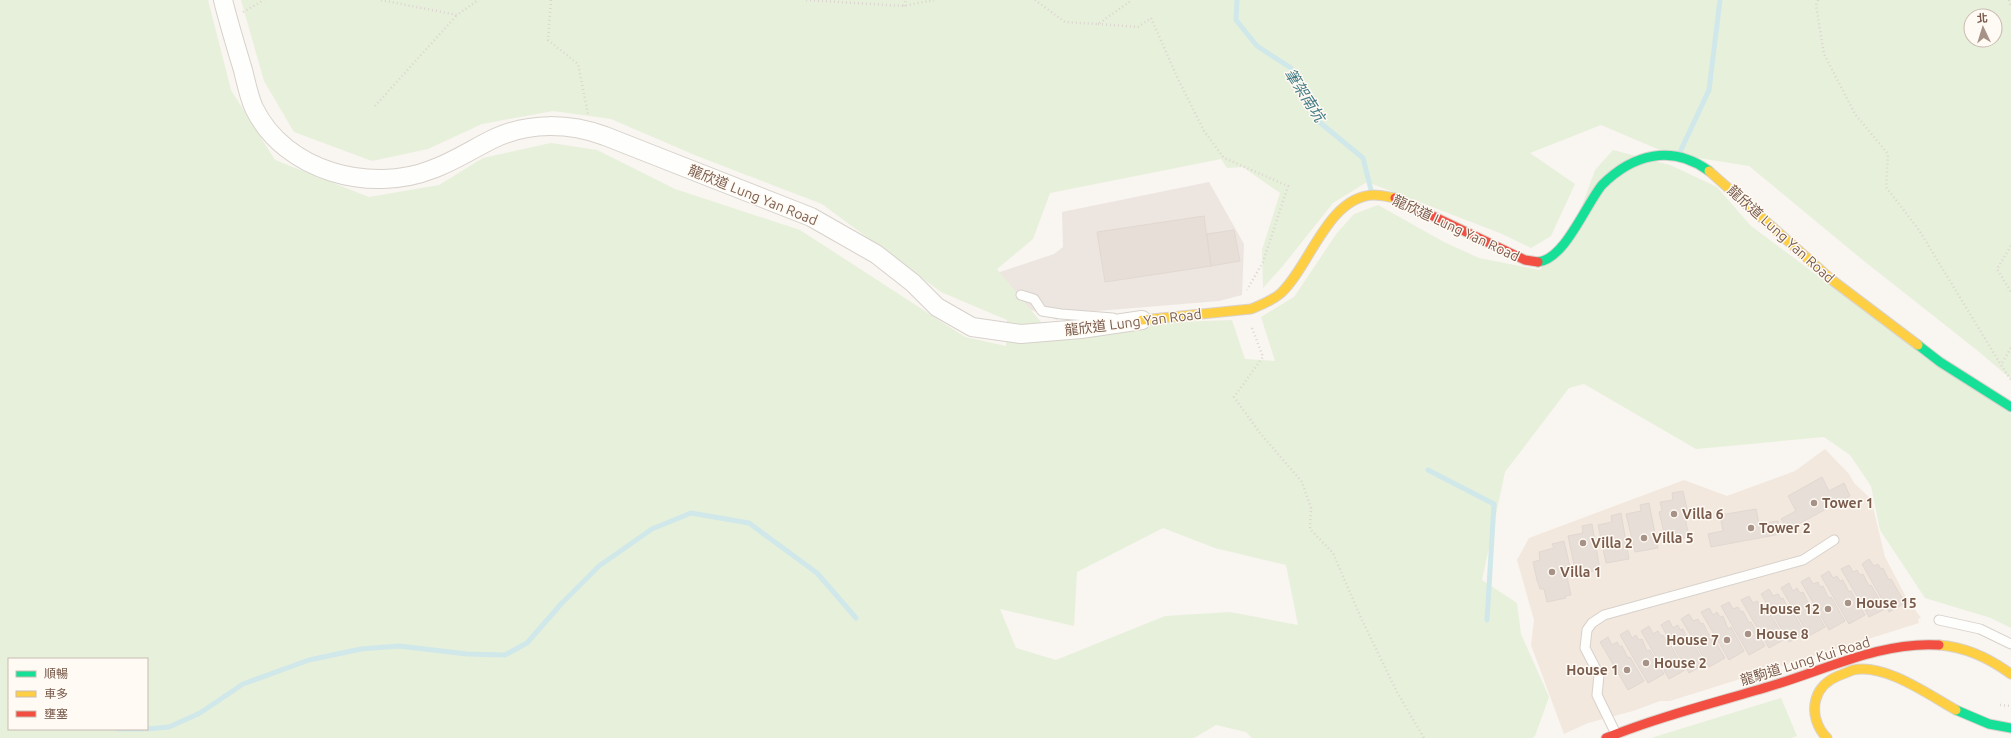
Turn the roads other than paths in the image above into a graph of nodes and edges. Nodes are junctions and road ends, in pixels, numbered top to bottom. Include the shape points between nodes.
1 (223, 0) edge
2 (1021, 295) dead end
3 (1142, 320) junction
4 (2011, 407) edge
5 (1834, 540) dead end
6 (1939, 620) dead end
7 (2011, 644) edge
8 (2011, 674) edge
9 (2011, 728) edge
10 (1616, 734) junction
11 (1606, 738) edge
12 (1827, 738) edge

1 - 3 street, 龍欣道 Lung Yan Road via 254,108 287,147 320,168 342,175 379,180 416,175 434,169 496,138 533,127 561,126 590,131 811,217 876,254 938,307 972,327 1021,334
2 - 3 lane via 1034,299 1042,311
3 - 4 main road, 龍欣道 Lung Yan Road via 1251,309 1280,294 1294,279 1340,209 1362,196 1385,195 1396,198 1518,257 1538,262 1549,259 1559,251 1591,200 1613,174 1642,159 1663,155 1674,156 1693,160 1712,173 1832,280 1940,362
5 - 10 lane via 1803,560 1604,615 1592,623 1587,630 1585,648 1599,675 1597,695
6 - 7 lane via 1980,628
8 - 10 main road, 龍駒道 Lung Kui Road via 1972,651 1955,647 1917,645 1876,653
9 - 12 main road via 1974,720 1892,675 1866,670 1836,675 1826,681 1820,690 1815,701 1814,713 1821,732
10 - 11 main road, 龍駒道 Lung Kui Road

